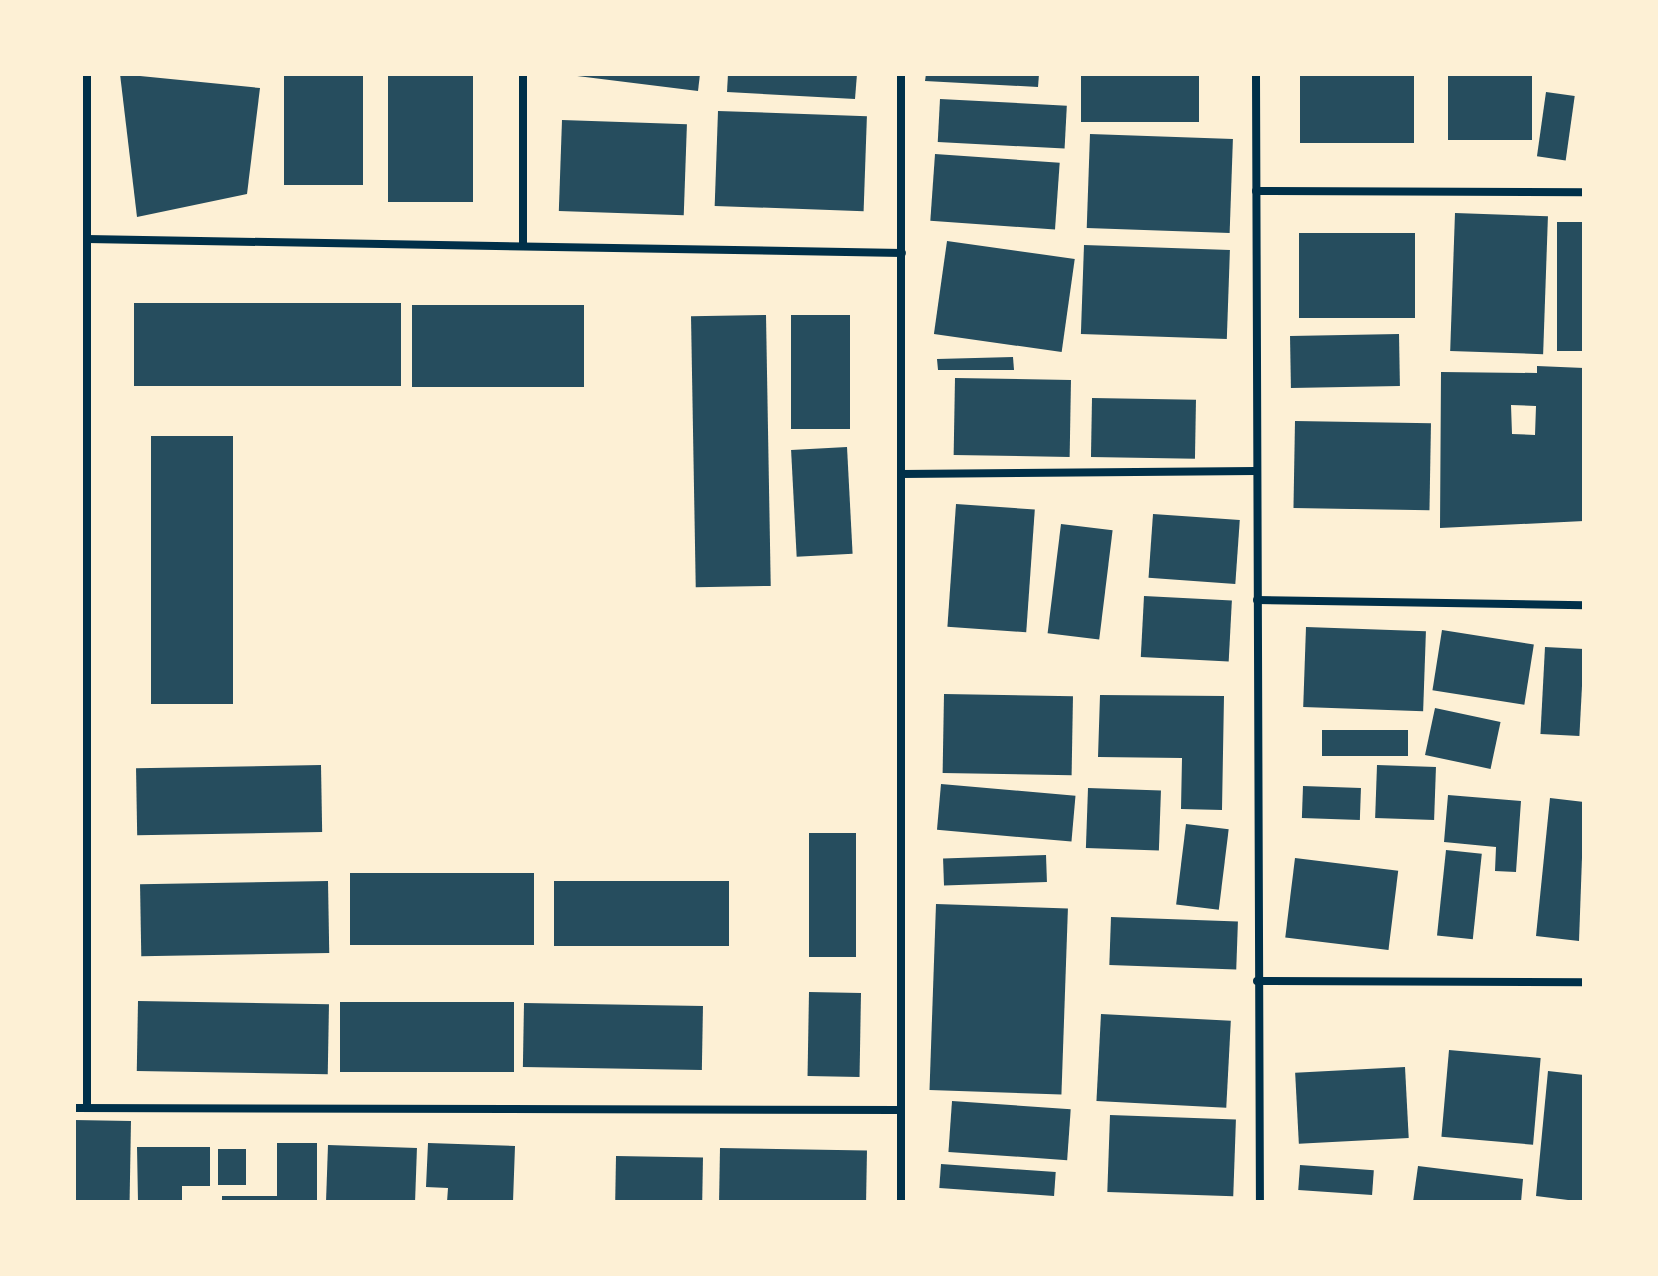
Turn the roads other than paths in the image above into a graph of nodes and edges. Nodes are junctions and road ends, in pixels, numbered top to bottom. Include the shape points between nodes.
1 (87, 74) edge
2 (523, 74) edge
3 (901, 74) edge
4 (1256, 74) edge
5 (1256, 191) junction
6 (1584, 192) edge
7 (87, 239) junction
8 (523, 244) junction
9 (902, 253) junction
10 (1256, 471) junction
11 (901, 474) junction
12 (1257, 600) junction
13 (1584, 605) edge
14 (74, 738) edge
15 (87, 738) junction
16 (1257, 981) junction
17 (1584, 982) edge
18 (74, 1108) edge
19 (87, 1108) junction
20 (901, 1110) junction
21 (901, 1202) edge
22 (1260, 1202) edge

1 - 7 street
2 - 8 street
3 - 9 street
4 - 5 street
5 - 6 street
5 - 10 street
7 - 8 street
7 - 15 street
8 - 9 street
9 - 11 street
10 - 11 street
10 - 12 street
11 - 20 street
12 - 13 street
12 - 16 street
14 - 15 street
15 - 19 street
16 - 17 street
16 - 22 street
18 - 19 street
19 - 20 street
20 - 21 street

